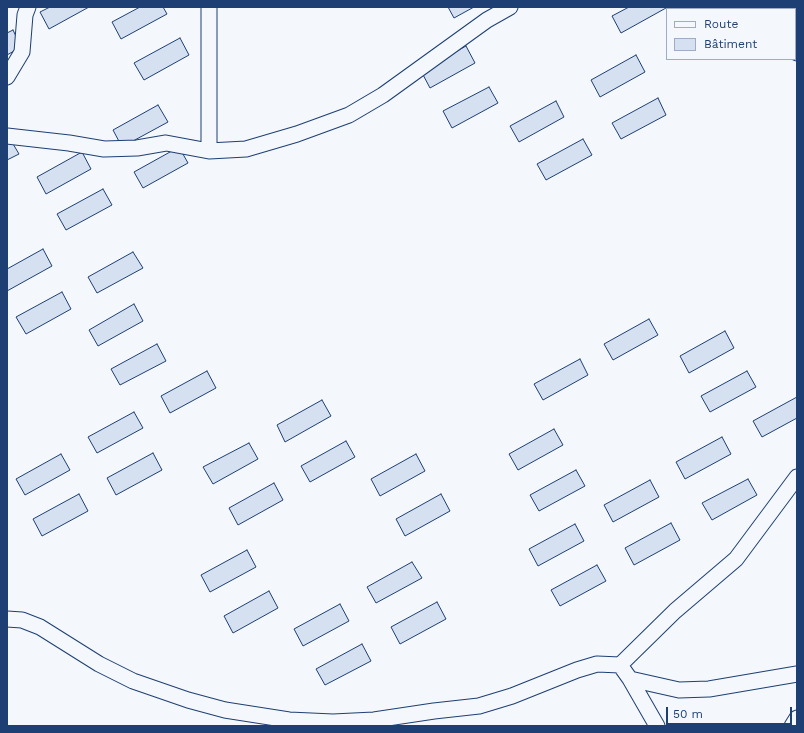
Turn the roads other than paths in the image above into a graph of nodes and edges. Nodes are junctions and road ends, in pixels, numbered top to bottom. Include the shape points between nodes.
1 (28, 7) edge
2 (209, 7) edge
3 (510, 7) edge
4 (7, 77) edge
5 (7, 136) edge
6 (209, 150) junction
7 (797, 477) edge
8 (7, 619) edge
9 (620, 665) junction
10 (797, 674) edge
11 (630, 679) junction
12 (797, 718) edge
13 (657, 726) edge
14 (792, 726) edge

1 - 4 street via 25,14 22,52
2 - 6 street
3 - 6 street via 486,20 383,95 349,115 246,149
5 - 6 street via 104,149 166,144
7 - 9 street via 736,559 675,611
8 - 9 street via 22,620 40,626 99,664 132,681 225,710 289,720 374,720 479,706 597,664
9 - 11 street
10 - 11 street via 709,689 679,690
11 - 13 street
12 - 14 street

